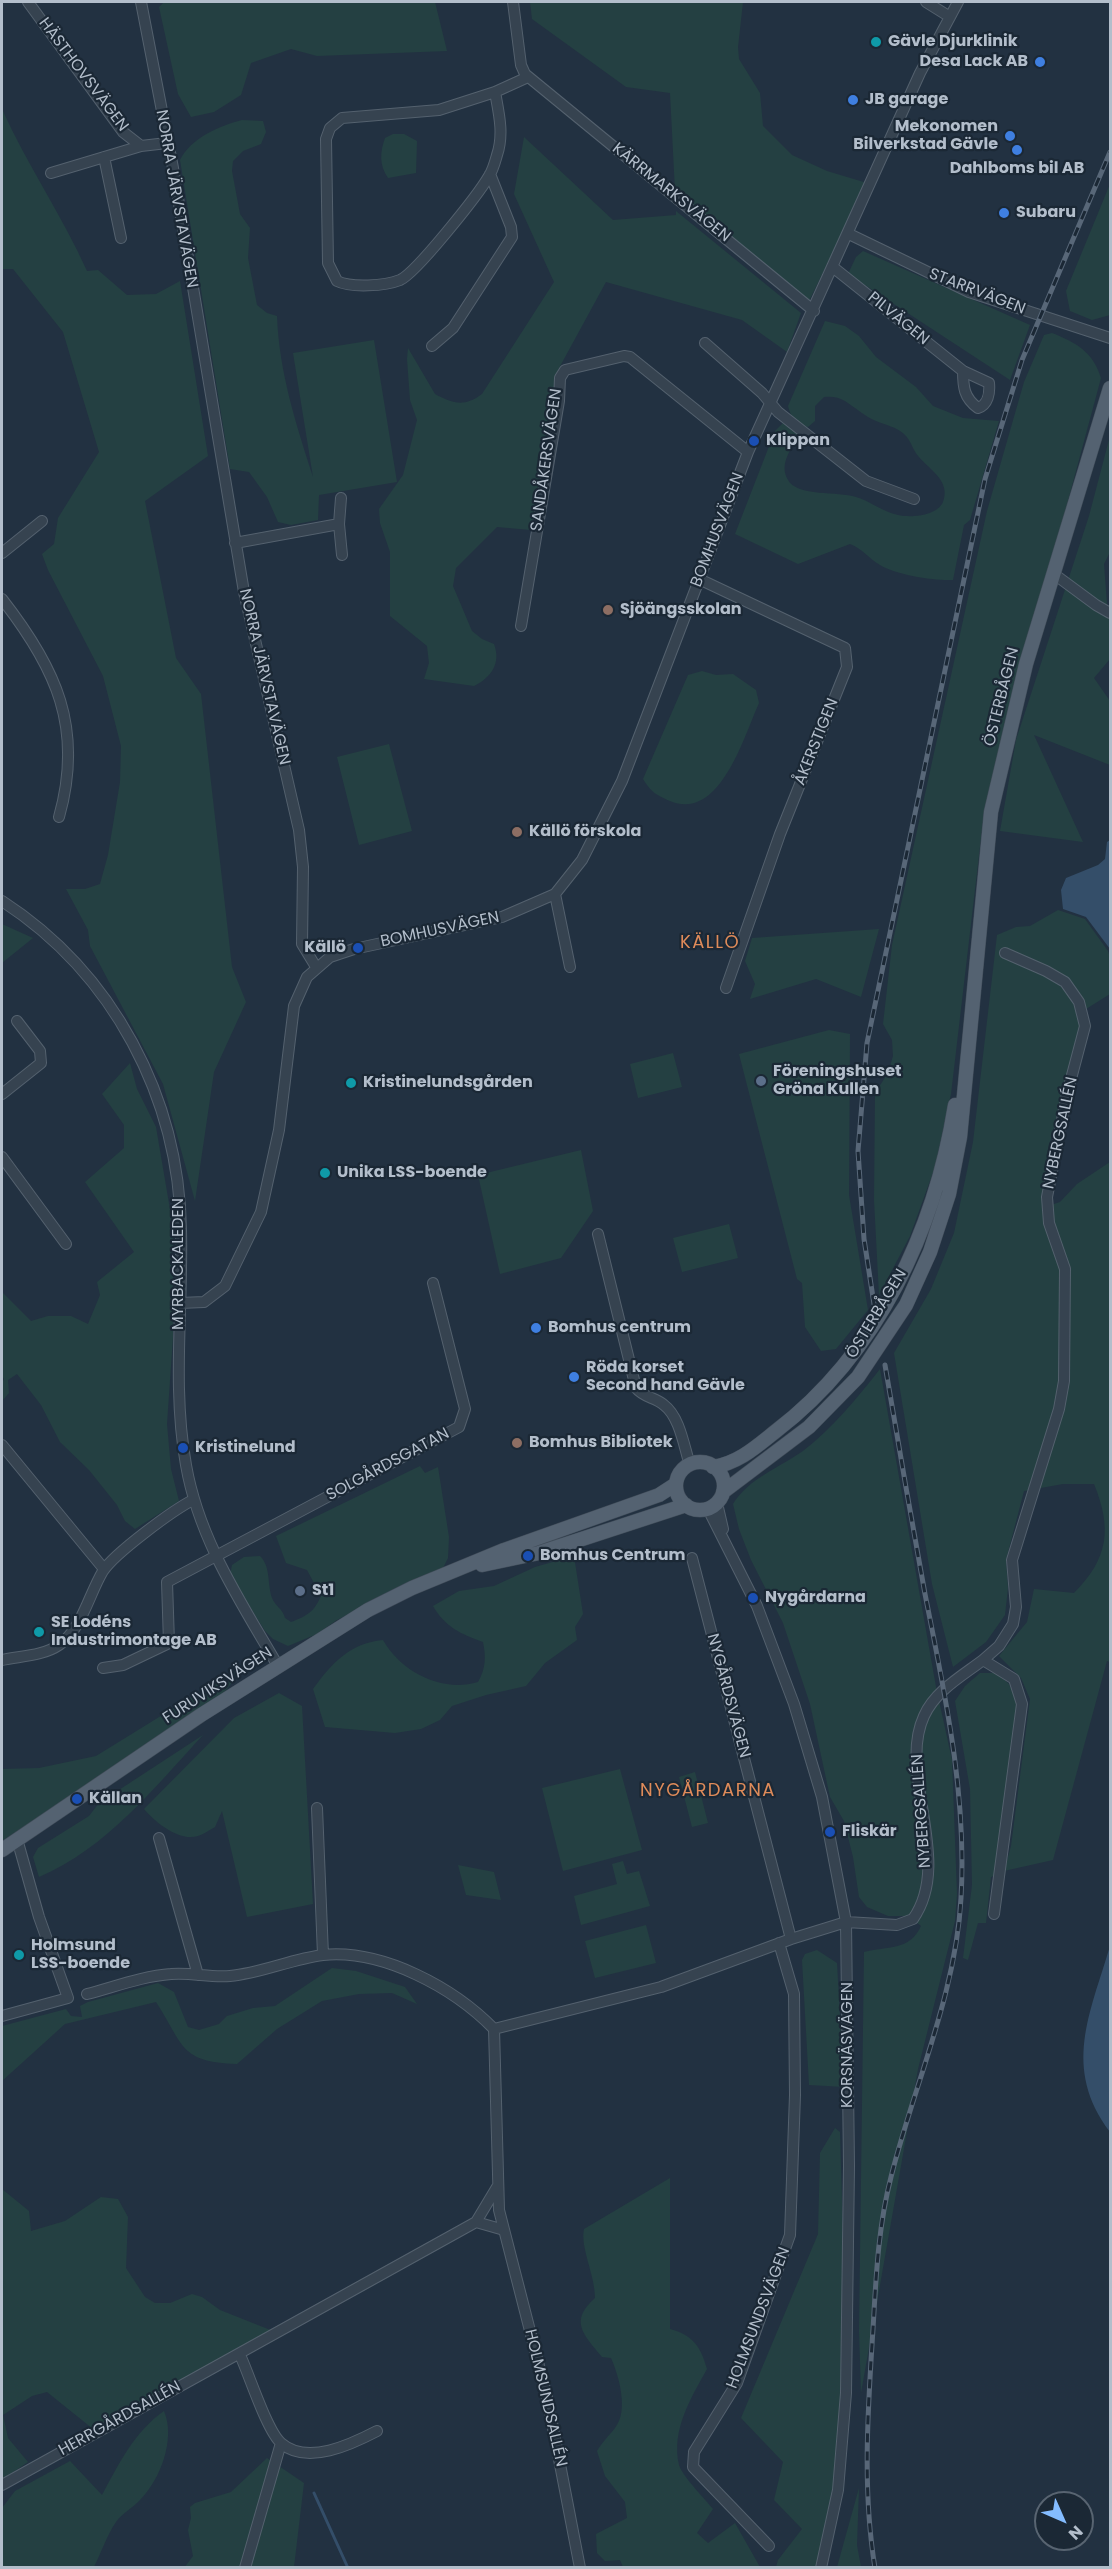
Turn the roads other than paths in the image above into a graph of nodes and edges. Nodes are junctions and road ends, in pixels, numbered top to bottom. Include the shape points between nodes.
1 (28, 2) edge
2 (141, 2) edge
3 (513, 2) edge
4 (926, 2) edge
5 (958, 2) edge
6 (950, 17) junction
7 (528, 77) junction
8 (495, 92) junction
9 (167, 143) junction
10 (141, 146) junction
11 (104, 157) junction
12 (51, 173) dead end
13 (490, 174) junction
14 (849, 234) junction
15 (121, 238) dead end
16 (834, 268) junction
17 (814, 311) junction
18 (1110, 338) edge
19 (705, 342) dead end
20 (432, 346) dead end
21 (963, 371) dead end
22 (1110, 388) edge
23 (770, 404) junction
24 (748, 453) junction
25 (340, 498) dead end
26 (914, 500) dead end
27 (42, 521) dead end
28 (339, 524) junction
29 (235, 543) junction
30 (2, 553) edge
31 (342, 555) dead end
32 (1054, 574) junction
33 (699, 579) junction
34 (2, 599) edge
35 (1110, 612) edge
36 (521, 626) dead end
37 (59, 817) dead end
38 (555, 894) junction
39 (2, 901) edge
40 (1005, 953) dead end
41 (570, 966) dead end
42 (316, 967) junction
43 (726, 988) dead end
44 (17, 1021) dead end
45 (969, 1023) junction
46 (2, 1094) edge
47 (2, 1157) edge
48 (598, 1234) dead end
49 (66, 1244) dead end
50 (433, 1283) dead end
51 (180, 1303) junction
52 (2, 1445) edge
53 (690, 1465) junction
54 (713, 1467) junction
55 (676, 1484) junction
56 (194, 1500) junction
57 (716, 1501) junction
58 (686, 1505) junction
59 (216, 1556) junction
60 (692, 1558) dead end
61 (462, 1568) junction
62 (104, 1569) junction
63 (4, 1657) edge
64 (983, 1660) junction
65 (278, 1666) junction
66 (103, 1668) dead end
67 (317, 1808) dead end
68 (159, 1838) dead end
69 (17, 1839) junction
70 (2, 1850) edge
71 (994, 1914) dead end
72 (846, 1923) junction
73 (791, 1939) junction
74 (779, 1943) junction
75 (323, 1955) junction
76 (198, 1975) junction
77 (87, 1994) dead end
78 (2, 2016) edge
79 (494, 2029) junction
80 (498, 2187) junction
81 (476, 2222) junction
82 (504, 2230) junction
83 (240, 2355) junction
84 (377, 2431) dead end
85 (281, 2443) junction
86 (2, 2485) edge
87 (769, 2546) dead end
88 (245, 2568) edge
89 (580, 2568) edge
90 (821, 2568) edge

1 - 10 street, HÄSTHOVSVÄGEN via 115,123
2 - 9 street, NORRA JÄRVSTAVÄGEN
3 - 7 street via 521,65
4 - 6 street
5 - 6 street, BOMHUSVÄGEN
6 - 14 street, BOMHUSVÄGEN via 920,73
7 - 8 street
7 - 17 street, KÄRRMARKSVÄGEN
8 - 13 street via 501,140
8 - 13 street via 439,110 342,118 333,123 326,140 330,272 349,285 401,280
9 - 10 street, HÄSTHOVSVÄGEN
9 - 29 street, NORRA JÄRVSTAVÄGEN
10 - 11 street, HÄSTHOVSVÄGEN
11 - 12 street, HÄSTHOVSVÄGEN
11 - 15 street
13 - 20 street via 512,237 453,328
14 - 16 street, BOMHUSVÄGEN
14 - 18 street, STARRVÄGEN via 969,292
16 - 17 street, BOMHUSVÄGEN
16 - 21 street, PILVÄGEN
17 - 23 street, BOMHUSVÄGEN
19 - 23 street
22 - 32 main road, ÖSTERBÅGEN
23 - 24 street, BOMHUSVÄGEN
23 - 26 street via 866,482
24 - 33 street, BOMHUSVÄGEN
24 - 36 street, SANDÅKERSVÄGEN via 630,357 565,370 559,382
25 - 28 street
27 - 30 street
28 - 29 street
28 - 31 street
29 - 42 street, NORRA JÄRVSTAVÄGEN via 258,660 299,830 303,867 302,944
32 - 35 street
32 - 45 main road, ÖSTERBÅGEN via 1026,664 991,812
33 - 38 street, BOMHUSVÄGEN via 622,781 582,860
33 - 43 street, ÅKERSTIGEN via 845,648 848,656
34 - 37 street via 39,650 57,692 68,756 66,792
38 - 41 street
38 - 42 street, BOMHUSVÄGEN via 502,917 354,949 330,957
39 - 51 street, MYRBACKALEDEN via 52,939 96,986 122,1022 149,1076 163,1112 177,1177
40 - 64 street, NYBERGSALLÉN via 1065,982 1079,1002 1085,1026 1047,1197 1049,1222 1065,1269 1064,1381 1059,1409 1012,1560 1016,1607 1012,1624 999,1646
42 - 51 street via 300,988 294,1006 279,1130 256,1225 235,1270 218,1293 204,1302
44 - 46 street via 40,1052 41,1064
45 - 54 main road, ÖSTERBÅGEN via 955,1110 933,1195 920,1234 889,1299 869,1333 821,1392 747,1453
45 - 57 main road, ÖSTERBÅGEN via 960,1137 949,1194 930,1252 906,1305 858,1377 832,1405
47 - 49 street
48 - 53 street via 636,1388 669,1409
50 - 59 street, SOLGÅRDSGATAN via 465,1409 459,1426
51 - 56 street, MYRBACKALEDEN via 178,1398
52 - 62 street
53 - 54 main road via 703,1463
53 - 55 main road via 680,1473
54 - 57 main road via 721,1475
55 - 58 main road
55 - 61 main road, FURUVIKSVÄGEN via 659,1495
56 - 59 street, MYRBACKALEDEN
56 - 62 street via 168,1515
57 - 58 main road via 697,1510
57 - 72 street, KORSNÄSVÄGEN via 725,1541 765,1626 797,1714 822,1797
58 - 61 main road, FURUVIKSVÄGEN via 539,1553
59 - 65 street, MYRBACKALEDEN
59 - 66 street, SOLGÅRDSGATAN via 167,1582 169,1643 123,1665
60 - 73 street, NYGÅRDSVÄGEN
61 - 65 main road, FURUVIKSVÄGEN via 368,1610
62 - 63 street via 62,1643 46,1651
64 - 71 street via 1014,1679 1022,1704
64 - 72 street, NYBERGSALLÉN via 944,1689 924,1715 920,1727 917,1747 929,1855 918,1912 906,1924
65 - 69 main road, FURUVIKSVÄGEN
67 - 75 street
68 - 76 street
69 - 70 main road, FURUVIKSVÄGEN
69 - 78 street via 68,1998
72 - 73 street
72 - 90 street, KORSNÄSVÄGEN via 846,2393 838,2490
73 - 74 street
74 - 79 street via 661,1987
74 - 87 street, HOLMSUNDSVÄGEN via 794,1994 790,2235 737,2383 694,2452 693,2467
75 - 76 street via 232,1976
75 - 79 street via 361,1958 416,1975 460,1998
76 - 77 street via 163,1975
79 - 80 street, HOLMSUNDSALLÉN
80 - 81 street
80 - 82 street, HOLMSUNDSALLÉN
81 - 82 street
81 - 83 street, HERRGÅRDSALLÉN
82 - 89 street, HOLMSUNDSALLÉN via 547,2397
83 - 85 street
83 - 86 street, HERRGÅRDSALLÉN
84 - 85 street via 324,2451 293,2451
85 - 88 street

